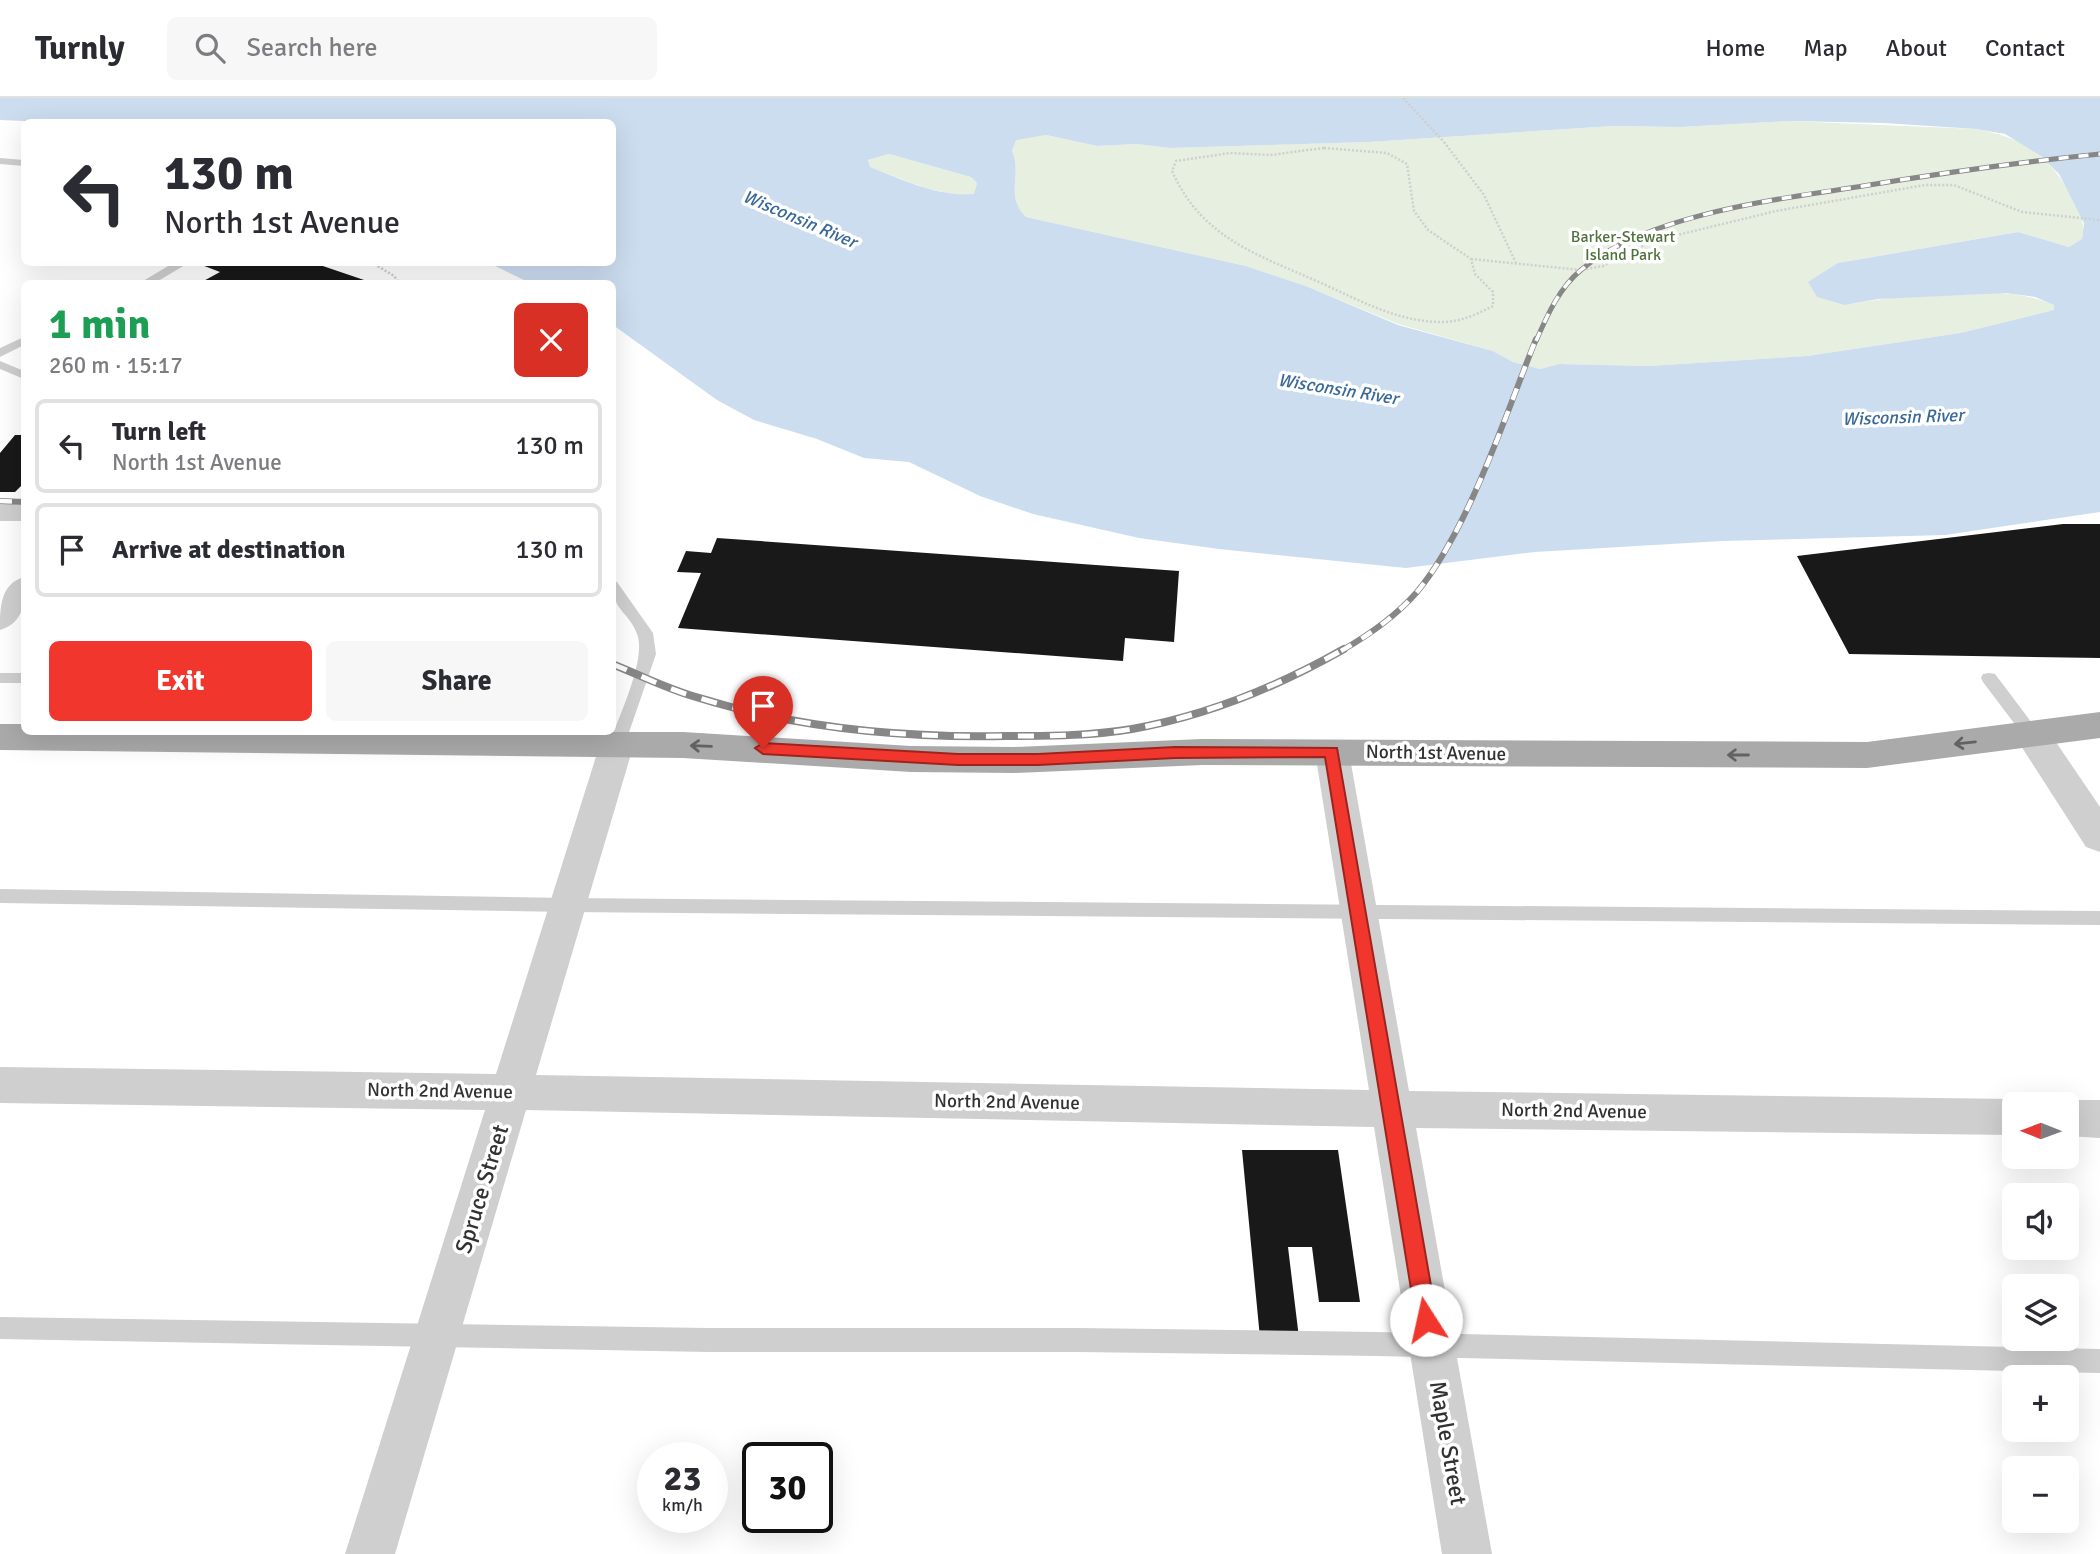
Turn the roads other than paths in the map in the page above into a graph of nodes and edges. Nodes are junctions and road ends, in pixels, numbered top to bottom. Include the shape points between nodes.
1 (0, 161) edge
2 (21, 163) edge
3 (177, 266) edge
4 (151, 280) edge
5 (21, 342) edge
6 (0, 353) edge
7 (0, 365) edge
8 (21, 374) edge
9 (0, 512) edge
10 (21, 513) edge
11 (616, 591) edge
12 (0, 678) edge
13 (21, 678) edge
14 (1989, 678) dead end
15 (2100, 725) edge
16 (85, 735) edge
17 (2032, 735) junction
18 (241, 736) edge
19 (0, 737) edge
20 (617, 744) junction
21 (1332, 752) junction
22 (2100, 837) edge
23 (0, 896) edge
24 (568, 905) junction
25 (1357, 911) junction
26 (2100, 918) edge
27 (0, 1085) edge
28 (512, 1092) junction
29 (1390, 1109) junction
30 (2002, 1117) edge
31 (2079, 1118) edge
32 (2100, 1119) edge
33 (0, 1328) edge
34 (437, 1336) junction
35 (1431, 1345) junction
36 (2100, 1361) edge
37 (370, 1554) edge
38 (1467, 1554) edge

1 - 2 lane
3 - 4 lane
5 - 6 lane
7 - 8 lane
9 - 10 street
11 - 20 lane via 645,633 648,654
12 - 13 lane
14 - 17 lane
15 - 17 main road, North 1st Avenue
16 - 18 main road, North 1st Avenue
16 - 19 main road, North 1st Avenue
17 -> 21 main road, North 1st Avenue via 1867,755
17 - 22 street
18 - 20 main road, North 1st Avenue
21 -> 20 main road, North 1st Avenue via 958,760
20 - 24 street, Spruce Street
21 - 25 street, Maple Street
23 - 24 lane
24 - 25 lane
24 - 28 street, Spruce Street
25 - 26 lane
25 - 29 street, Maple Street
27 - 28 street, North 2nd Avenue
28 - 29 street, North 2nd Avenue
28 - 34 street, Spruce Street
29 - 30 street, North 2nd Avenue
29 - 35 street, Maple Street
31 - 32 street
33 - 34 lane
34 - 35 lane
34 - 37 street, Spruce Street
35 - 36 lane
35 - 38 street, Maple Street

